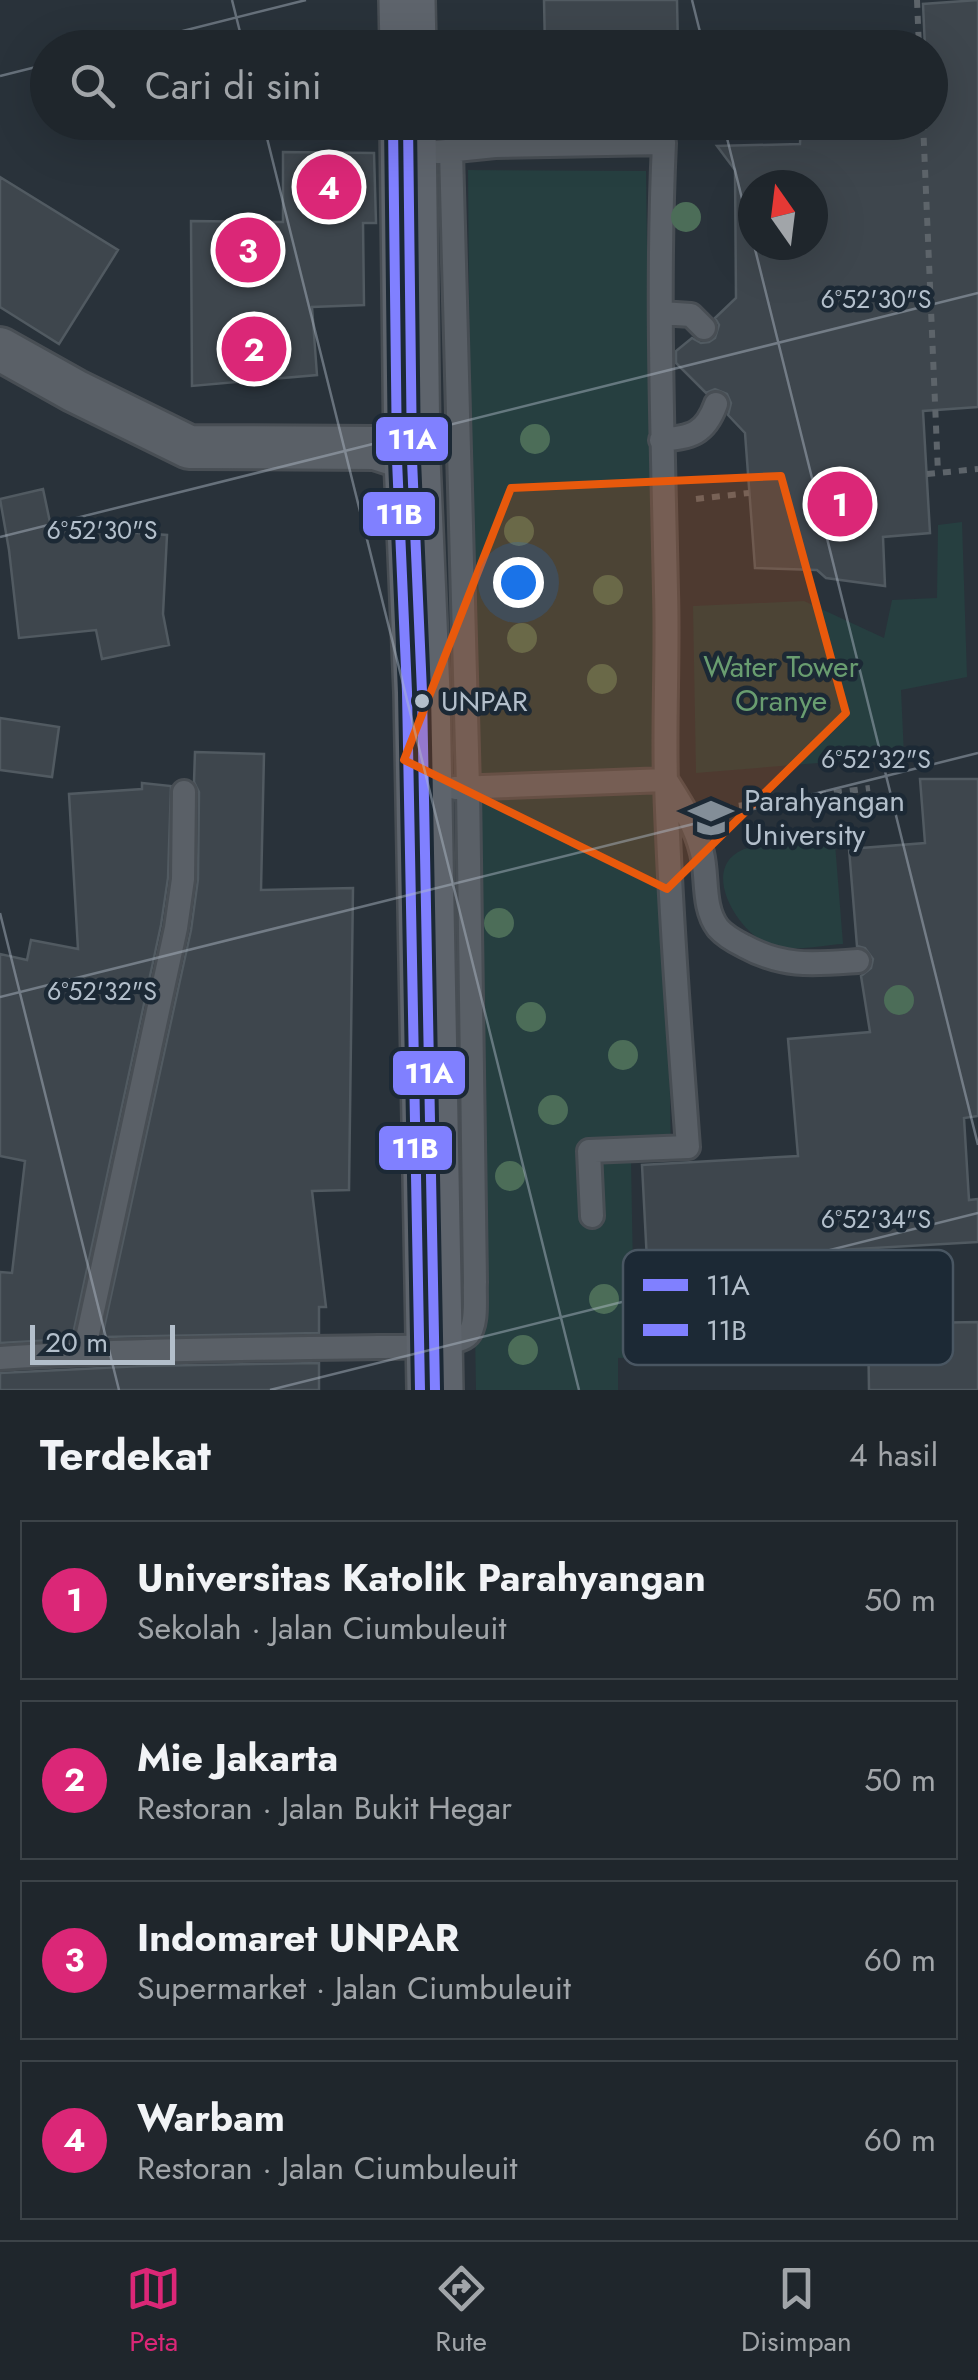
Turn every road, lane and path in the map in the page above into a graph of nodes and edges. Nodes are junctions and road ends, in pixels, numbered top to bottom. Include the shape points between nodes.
1 (408, 0) edge
2 (917, 0) edge
3 (408, 30) edge
4 (918, 30) edge
5 (924, 140) edge
6 (423, 142) edge
7 (661, 313) junction
8 (704, 328) dead end
9 (0, 349) edge
10 (716, 404) dead end
11 (661, 440) junction
12 (436, 464) junction
13 (978, 469) edge
14 (938, 472) junction
15 (926, 474) dead end
16 (749, 493) dead end
17 (664, 502) junction
18 (666, 780) junction
19 (446, 788) junction
20 (870, 788) dead end
21 (184, 792) dead end
22 (687, 813) junction
23 (858, 960) dead end
24 (592, 1216) dead end
25 (84, 1352) junction
26 (0, 1358) edge
27 (434, 1368) edge

1 - 3 main road
2 - 4 path
5 - 14 path
6 - 7 lane via 664,143
6 - 12 main road
7 - 8 lane via 692,314
7 - 11 lane
9 - 12 street via 188,446 375,448
10 - 11 lane via 697,431
11 - 17 lane
12 - 19 main road
13 - 14 path
14 - 15 path
16 - 17 path
17 - 18 lane
18 - 19 lane
18 - 22 lane
18 - 24 lane via 688,1147 589,1151
19 - 27 main road via 451,1107
20 - 22 path
21 - 25 lane via 176,928
22 - 23 lane via 718,928 775,960
25 - 26 lane
25 - 27 lane

